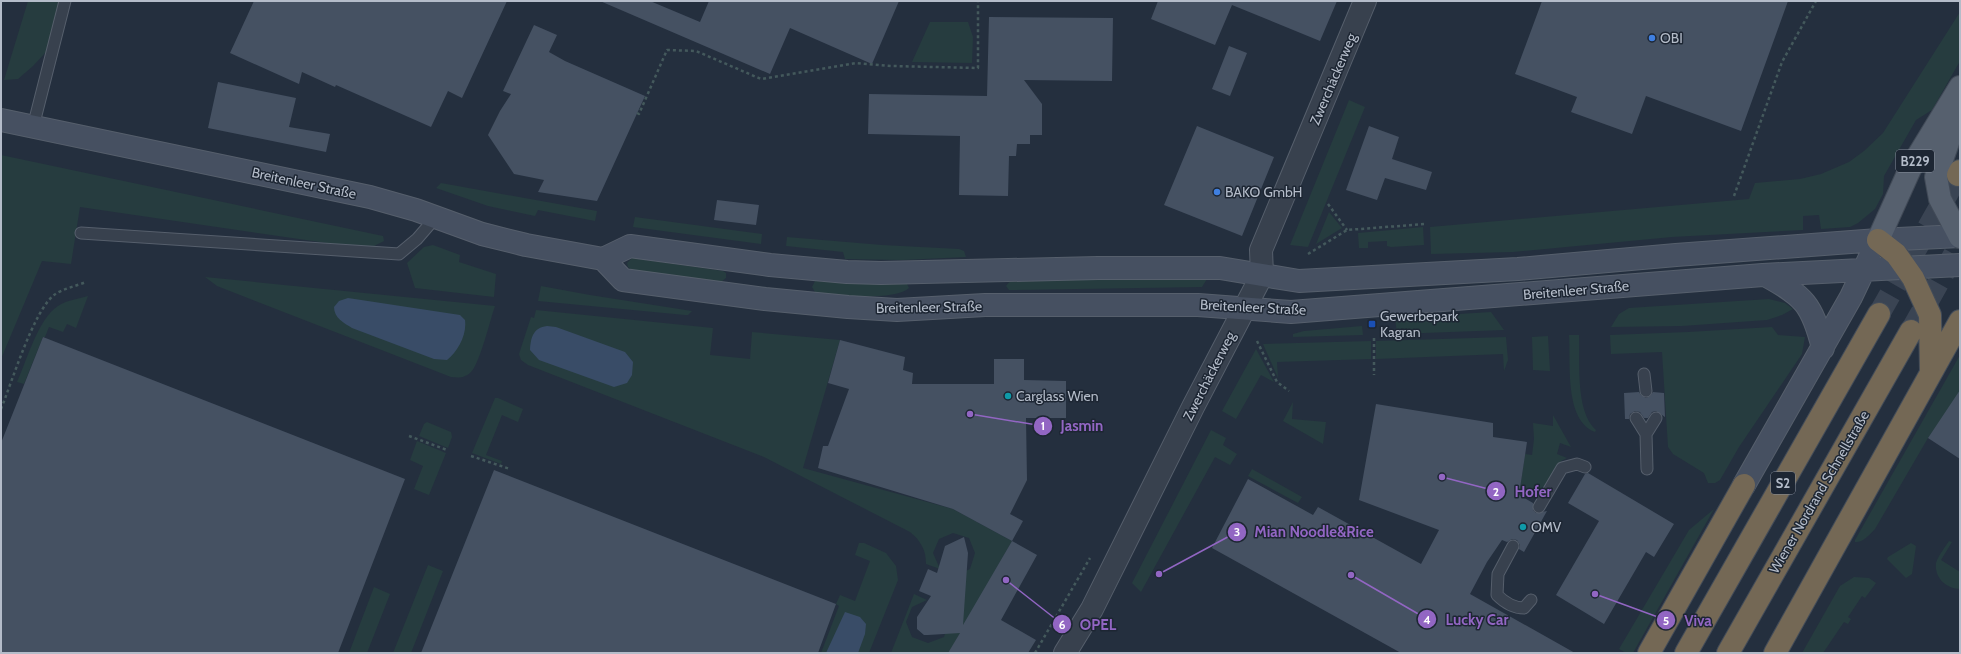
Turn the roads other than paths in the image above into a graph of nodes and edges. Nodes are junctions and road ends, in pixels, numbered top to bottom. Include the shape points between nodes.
1 (65, 1) edge
2 (1365, 1) edge
3 (1960, 87) edge
4 (1960, 108) edge
5 (1, 120) edge
6 (33, 127) junction
7 (436, 217) junction
8 (82, 233) dead end
9 (1960, 236) edge
10 (1878, 240) junction
11 (602, 259) junction
12 (1960, 265) edge
13 (1906, 268) junction
14 (1864, 270) junction
15 (1262, 275) junction
16 (1764, 275) junction
17 (1245, 309) junction
18 (1879, 314) tunnel mouth
19 (1960, 321) edge
20 (1911, 331) tunnel mouth
21 (1822, 348) junction
22 (1931, 373) junction
23 (1644, 374) dead end
24 (1646, 391) dead end
25 (1636, 418) dead end
26 (1656, 418) dead end
27 (1646, 434) junction
28 (1585, 467) dead end
29 (1647, 469) dead end
30 (1744, 485) joint
31 (1539, 507) dead end
32 (1513, 546) dead end
33 (1531, 600) dead end
34 (1065, 653) edge
35 (1649, 653) edge
36 (1686, 653) edge
37 (1728, 653) edge
38 (1775, 653) edge

1 - 6 lane
2 - 15 street, Zwerchäckerweg via 1261,250
3 - 10 main road, B229 via 1910,169
4 - 9 main road via 1936,177 1940,199
5 - 6 main road, Breitenleer Straße
6 - 7 main road, Breitenleer Straße via 370,197
7 - 8 lane via 417,239 399,254
7 - 11 main road, Breitenleer Straße via 482,234
9 - 10 main road, Breitenleer Straße
10 - 13 highway via 1896,254
10 - 14 main road
10 - 15 main road, Breitenleer Straße via 1484,272 1299,282
11 - 15 main road, Breitenleer Straße via 630,246 846,272 1220,268
11 - 17 main road, Breitenleer Straße via 623,280 848,307 897,310 985,305 1198,304
12 - 13 main road, Breitenleer Straße
13 - 14 main road, Breitenleer Straße
13 - 22 highway via 1930,315
14 - 16 main road, Breitenleer Straße
14 - 21 main road
15 - 17 street, Zwerchäckerweg
16 - 17 main road, Breitenleer Straße via 1291,312
16 - 21 main road via 1799,295 1818,327
17 - 34 street, Zwerchäckerweg via 1092,609
18 - 36 highway, S2
19 - 22 highway
20 - 37 highway, Wiener Nordrand Schnellstraße / S2
21 - 30 main road
22 - 38 highway
23 - 24 lane
25 - 27 lane
26 - 27 lane
27 - 29 lane
28 - 31 lane via 1577,464 1562,468
30 - 35 highway
32 - 33 lane via 1498,574 1496,595 1515,608 1524,608

